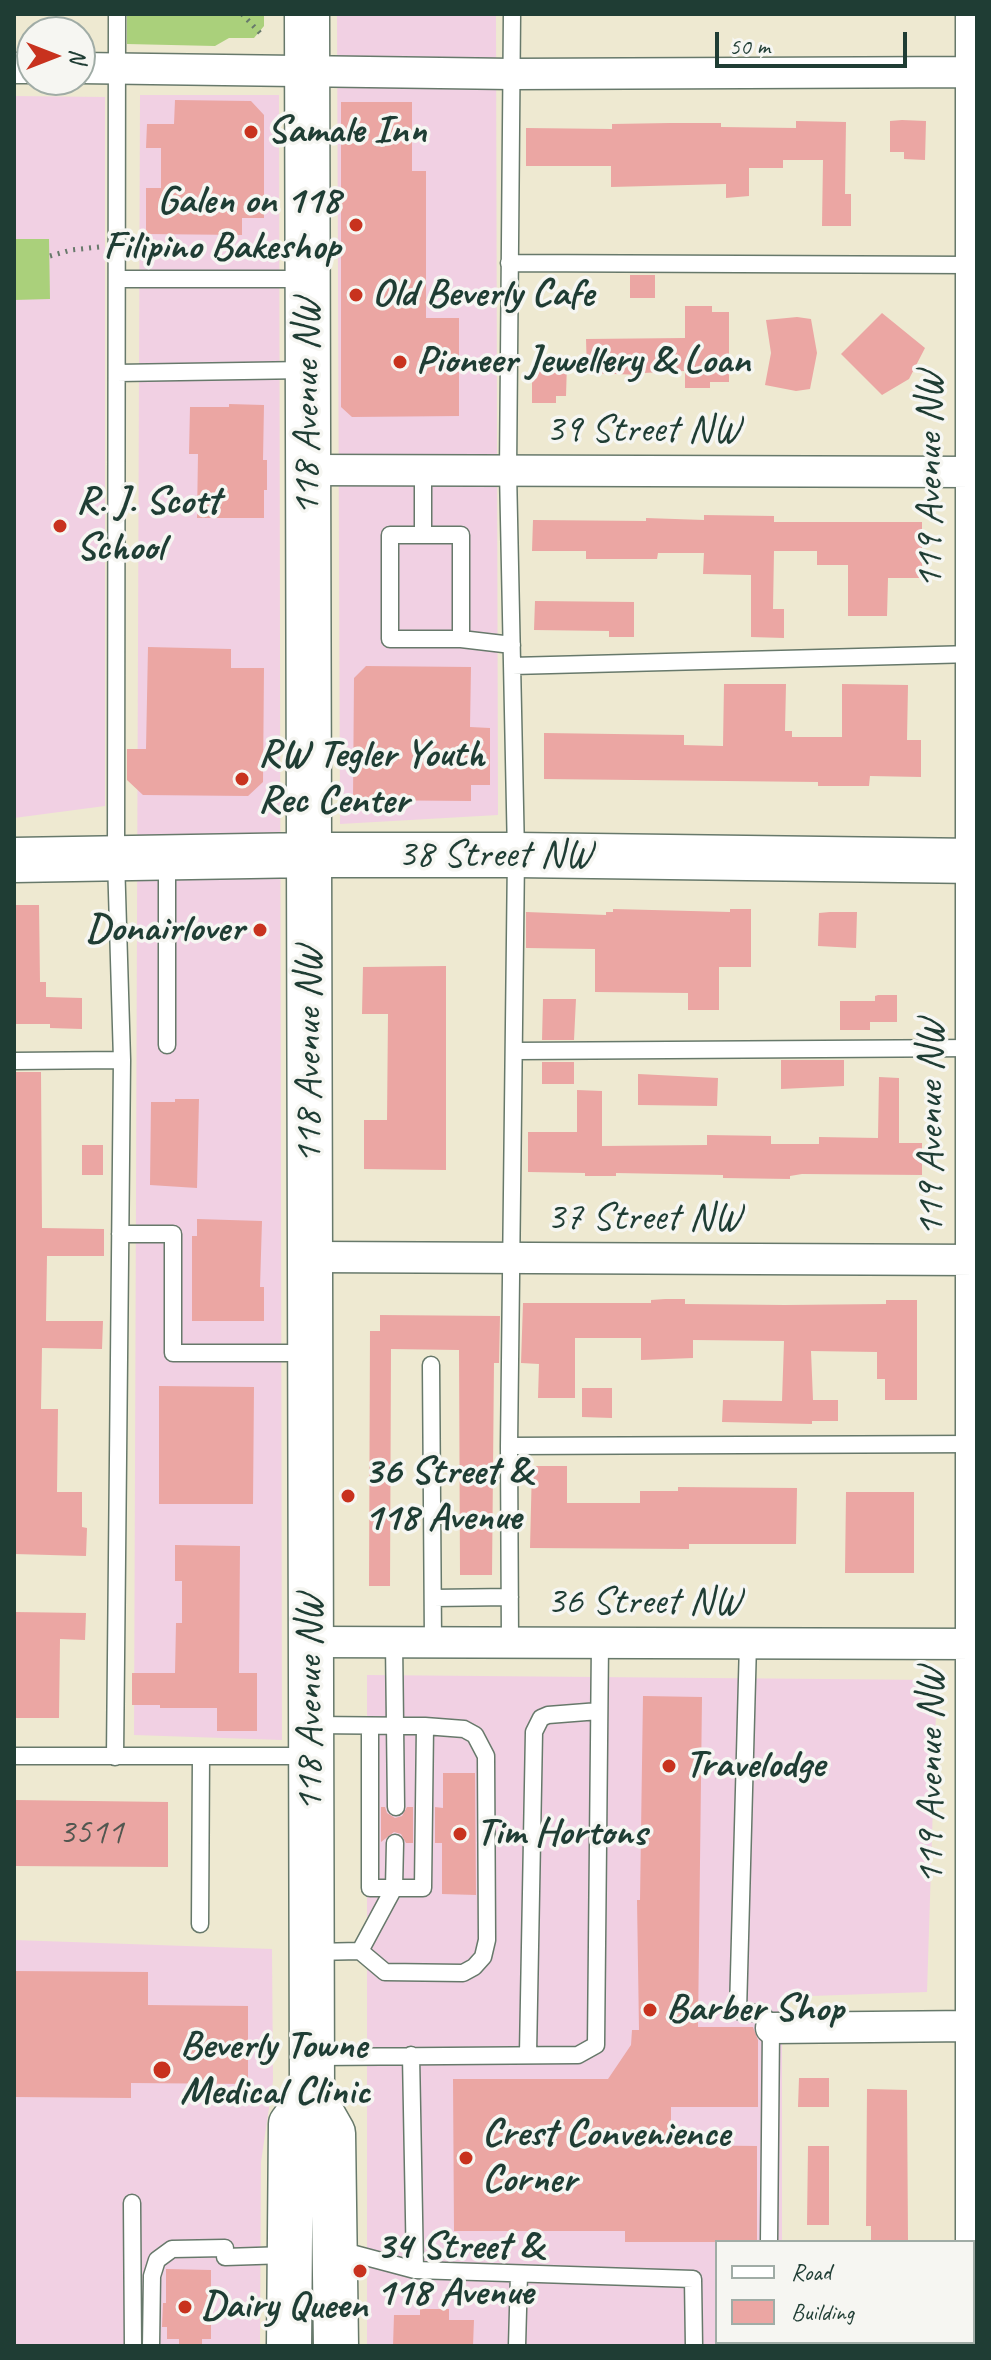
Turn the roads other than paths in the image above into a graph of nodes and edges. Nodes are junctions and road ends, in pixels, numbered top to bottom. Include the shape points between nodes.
1 (117, 14) edge
2 (307, 14) edge
3 (512, 14) edge
4 (971, 14) edge
5 (96, 68) edge
6 (118, 68) junction
7 (974, 72) edge
8 (307, 73) junction
9 (512, 74) junction
10 (509, 263) junction
11 (971, 265) junction
12 (117, 279) junction
13 (308, 279) junction
14 (308, 370) junction
15 (117, 373) junction
16 (308, 470) junction
17 (423, 471) junction
18 (508, 471) junction
19 (974, 472) edge
20 (423, 535) junction
21 (461, 639) junction
22 (512, 645) junction
23 (974, 654) edge
24 (512, 666) junction
25 (309, 855) junction
26 (516, 855) junction
27 (167, 858) junction
28 (116, 859) junction
29 (14, 860) edge
30 (974, 861) edge
31 (167, 1045) dead end
32 (974, 1048) edge
33 (516, 1051) junction
34 (122, 1060) junction
35 (14, 1061) edge
36 (120, 1234) junction
37 (311, 1257) junction
38 (511, 1259) junction
39 (974, 1260) edge
40 (311, 1353) junction
41 (431, 1365) dead end
42 (974, 1444) edge
43 (509, 1446) junction
44 (510, 1597) junction
45 (433, 1598) junction
46 (311, 1642) junction
47 (394, 1642) junction
48 (433, 1642) junction
49 (510, 1643) junction
50 (600, 1643) junction
51 (748, 1643) junction
52 (974, 1644) edge
53 (599, 1711) junction
54 (370, 1726) junction
55 (394, 1726) junction
56 (425, 1726) junction
57 (310, 1740) junction
58 (14, 1756) edge
59 (201, 1756) junction
60 (115, 1757) junction
61 (396, 1807) dead end
62 (974, 1822) edge
63 (395, 1843) dead end
64 (394, 1888) junction
65 (200, 1924) dead end
66 (360, 1951) junction
67 (312, 1952) junction
68 (973, 2012) edge
69 (771, 2028) junction
70 (528, 2054) junction
71 (411, 2055) junction
72 (312, 2076) junction
73 (132, 2203) dead end
74 (769, 2240) edge
75 (971, 2240) edge
76 (335, 2248) junction
77 (289, 2255) junction
78 (415, 2270) junction
79 (519, 2274) junction
80 (133, 2346) edge
81 (151, 2346) edge
82 (289, 2346) edge
83 (336, 2346) edge
84 (517, 2346) edge
85 (694, 2346) edge

1 - 6 lane
2 - 8 main road, 118 Avenue NW
3 - 9 lane
4 - 7 street, 119 Avenue NW
5 - 6 street
6 - 8 street
6 - 12 lane
7 - 9 street
7 - 11 street, 119 Avenue NW
8 - 9 street
8 - 13 main road, 118 Avenue NW
9 - 10 lane
10 - 11 lane
10 - 18 lane
11 - 19 street, 119 Avenue NW
12 - 13 lane
12 - 15 lane
13 - 14 main road, 118 Avenue NW
14 - 15 lane
14 - 16 main road, 118 Avenue NW
15 - 28 lane
16 - 17 street, 39 Street NW
16 - 25 main road, 118 Avenue NW
17 - 18 street, 39 Street NW
17 - 20 lane
18 - 19 street, 39 Street NW
18 - 22 lane
19 - 23 street, 119 Avenue NW
20 - 21 lane via 461,535
20 - 21 lane via 390,535 390,639
21 - 22 lane
22 - 24 lane
23 - 24 lane
23 - 30 street, 119 Avenue NW
24 - 26 lane
25 - 26 main road, 38 Street NW
25 - 27 main road, 38 Street NW
25 - 37 main road, 118 Avenue NW
26 - 30 main road, 38 Street NW
26 - 33 lane
27 - 28 main road, 38 Street NW
27 - 31 lane
28 - 29 main road, 38 Street NW
28 - 34 lane
30 - 32 street, 119 Avenue NW
32 - 33 lane
32 - 39 street, 119 Avenue NW
33 - 38 lane
34 - 35 lane
34 - 36 lane
36 - 40 lane via 173,1234 173,1353
36 - 60 lane
37 - 38 street, 37 Street NW
37 - 40 main road, 118 Avenue NW
38 - 39 street, 37 Street NW
38 - 43 lane
39 - 42 street, 119 Avenue NW
40 - 46 main road, 118 Avenue NW
41 - 45 lane
42 - 43 lane
42 - 52 street, 119 Avenue NW
43 - 44 lane
44 - 45 lane
44 - 49 lane
45 - 48 lane
46 - 47 street, 36 Street NW
46 - 57 main road, 118 Avenue NW
47 - 48 street, 36 Street NW
47 - 55 lane
48 - 49 street, 36 Street NW
49 - 50 street, 36 Street NW
50 - 51 street, 36 Street NW
50 - 53 lane
51 - 52 street, 36 Street NW
51 - 69 lane via 738,2011 763,2014
52 - 62 street, 119 Avenue NW
53 - 70 lane via 548,1715 534,1732
53 - 70 lane via 598,2038 591,2050 578,2055
54 - 55 lane
54 - 57 lane
54 - 64 lane via 370,1888
55 - 56 lane
55 - 61 lane
56 - 64 lane via 423,1888
56 - 66 lane via 464,1729 475,1735 486,1756 483,1957 463,1973 385,1972
57 - 59 lane
57 - 67 main road, 118 Avenue NW
58 - 60 lane
59 - 60 lane
59 - 65 lane
62 - 68 street, 119 Avenue NW
63 - 64 lane
64 - 66 lane
66 - 67 lane
67 - 72 main road, 118 Avenue NW
68 - 69 street
68 - 75 street, 119 Avenue NW
69 - 74 lane
70 - 71 lane
71 - 72 lane
71 - 78 lane
72 - 76 main road, 118 Avenue NW via 333,2133
72 - 77 main road via 291,2124
73 - 80 lane
76 - 78 lane
76 - 83 main road, 118 Avenue NW
77 - 81 lane via 172,2249 157,2260 152,2276
77 - 82 main road
78 - 79 lane
79 - 84 lane
79 - 85 lane via 693,2279

